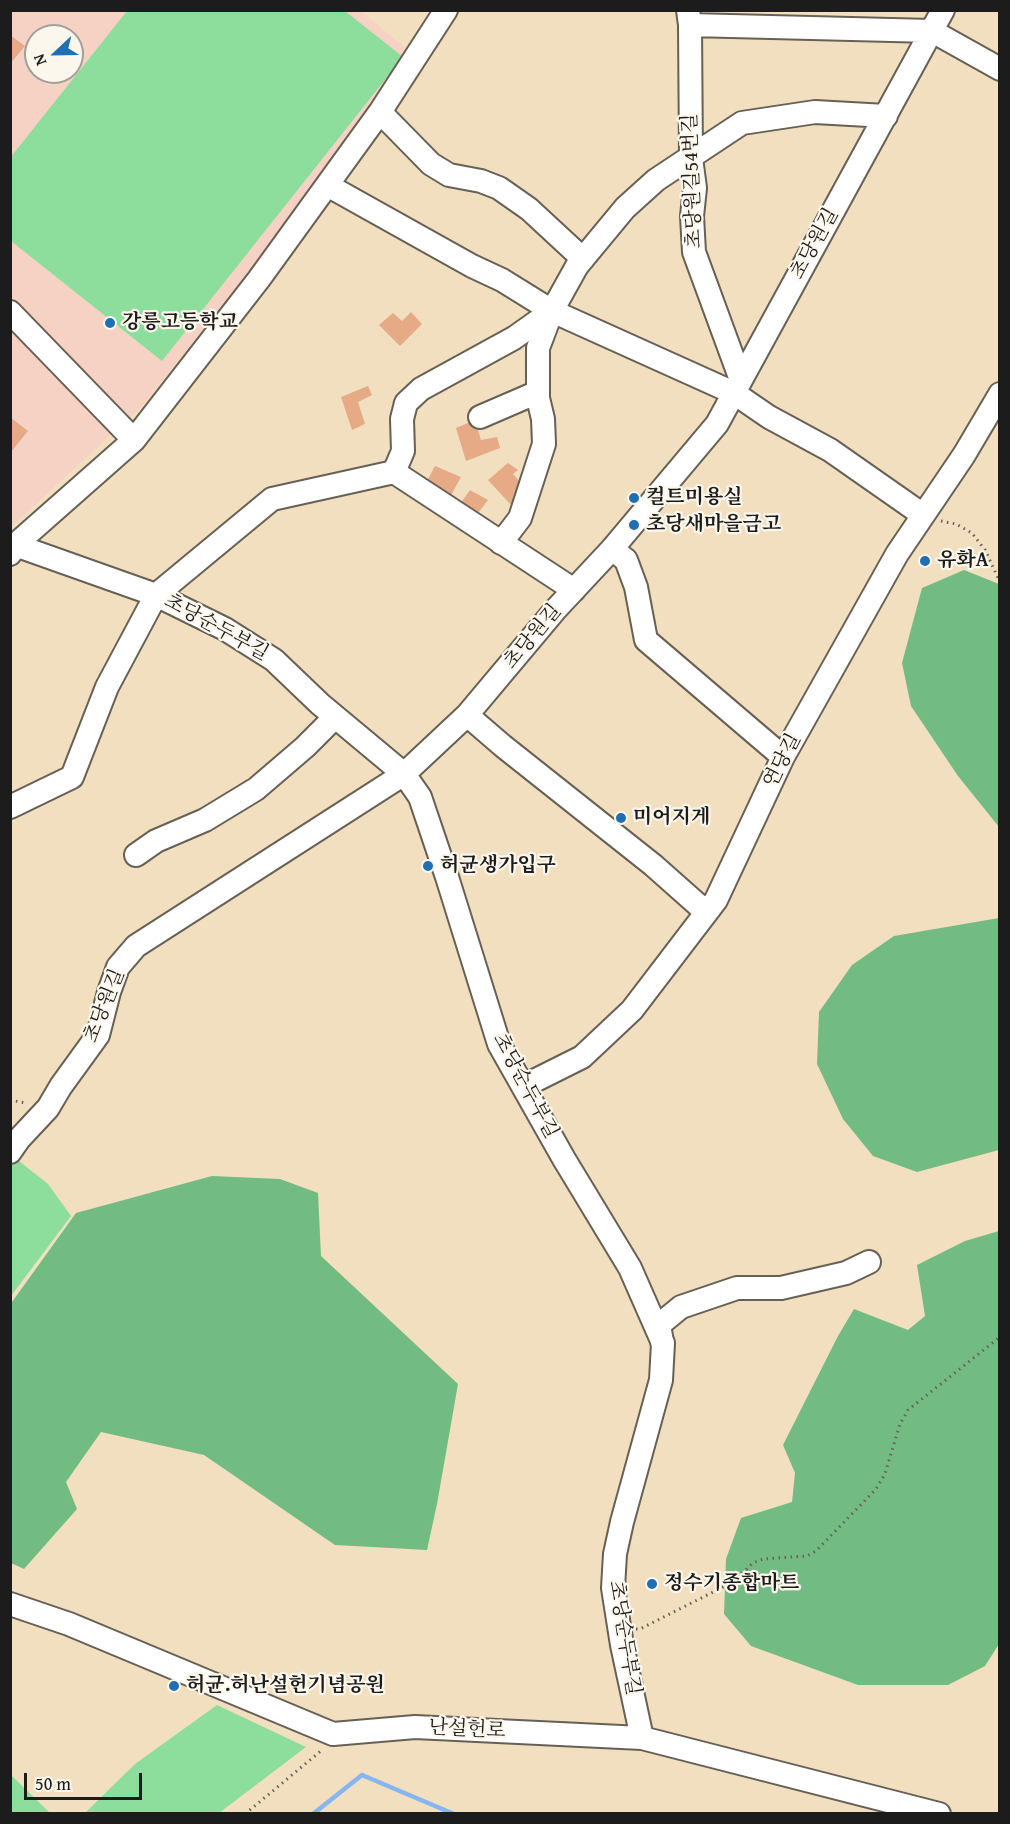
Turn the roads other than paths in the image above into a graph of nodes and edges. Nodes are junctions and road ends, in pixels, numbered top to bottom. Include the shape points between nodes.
1 (446, 10) edge
2 (943, 10) edge
3 (689, 18) edge
4 (932, 31) junction
5 (999, 69) edge
6 (380, 112) junction
7 (886, 116) junction
8 (691, 158) junction
9 (327, 185) junction
10 (583, 259) junction
11 (552, 311) junction
12 (10, 312) edge
13 (738, 387) junction
14 (538, 392) junction
15 (999, 394) edge
16 (480, 417) dead end
17 (993, 419) edge
18 (134, 440) junction
19 (394, 472) junction
20 (925, 513) junction
21 (501, 543) junction
22 (612, 549) junction
23 (13, 550) edge
24 (574, 590) junction
25 (156, 595) junction
26 (468, 715) junction
27 (335, 717) junction
28 (783, 757) junction
29 (404, 774) junction
30 (10, 807) edge
31 (136, 855) dead end
32 (706, 912) junction
33 (524, 1086) junction
34 (10, 1152) edge
35 (869, 1262) dead end
36 (663, 1343) junction
37 (10, 1604) edge
38 (642, 1738) junction
39 (939, 1814) edge

1 - 6 street
2 - 4 street, 초당원길
3 - 4 street
3 - 8 street, 초당원길54번길
4 - 5 street
4 - 7 street, 초당원길
6 - 9 street
6 - 10 street via 431,164 449,175 499,188 529,209
7 - 8 street via 815,112 742,123
7 - 13 street, 초당원길
8 - 10 street via 656,180 625,208
8 - 13 street, 초당원길54번길 via 695,188 694,252
9 - 11 street
9 - 18 street
10 - 11 street
11 - 13 street
11 - 14 street via 538,348
11 - 19 street via 514,338 421,389 406,403 403,451
12 - 18 street
13 - 20 street via 769,417 830,450
13 - 22 street, 초당원길 via 717,424
14 - 16 street
14 - 21 street via 544,444 520,518
15 - 17 street, 연당길
17 - 20 street, 연당길
18 - 23 street
19 - 21 street
19 - 25 street via 272,499
20 - 28 street, 연당길 via 897,554
21 - 24 street
22 - 24 street, 초당원길
22 - 28 street via 626,560 636,587 645,640
23 - 25 street, 초당순두부길
24 - 26 street, 초당원길
25 - 27 street, 초당순두부길 via 225,628 274,660
25 - 30 street via 107,687 72,777
26 - 29 street, 초당원길
26 - 32 street
27 - 29 street, 초당순두부길
27 - 31 street via 256,789
28 - 32 street, 연당길 via 716,900
29 - 33 street, 초당순두부길 via 420,797 499,1044
29 - 34 street, 초당원길 via 136,946 118,967 98,1035 48,1108
32 - 33 street, 연당길 via 632,1010 582,1057
33 - 36 street, 초당순두부길 via 630,1268
35 - 36 street via 846,1273 781,1288 736,1288 681,1307 658,1325
36 - 38 street, 초당순두부길 via 661,1380 615,1554 613,1588
37 - 38 street, 난설헌로 via 69,1624 333,1734 415,1727
38 - 39 street, 난설헌로

